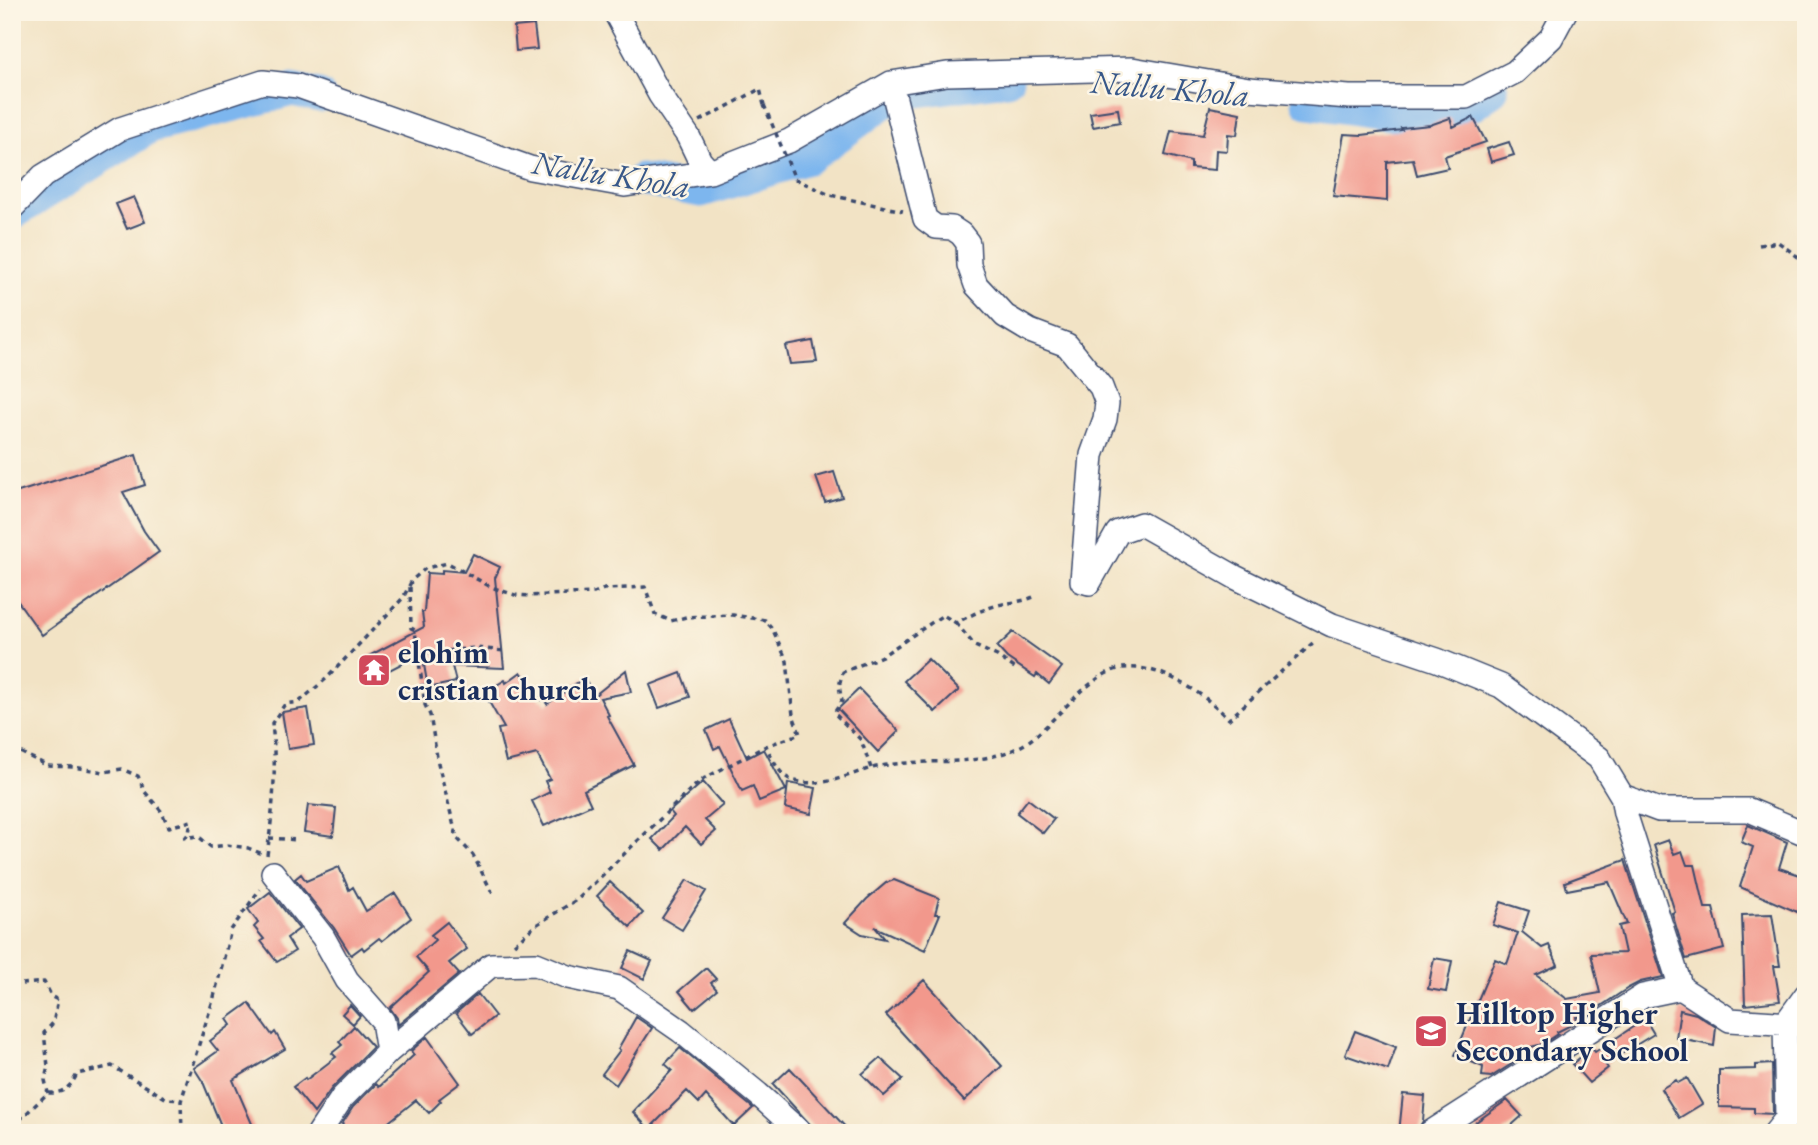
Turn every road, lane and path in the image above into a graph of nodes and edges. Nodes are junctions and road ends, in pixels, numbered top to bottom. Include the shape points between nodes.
1 (615, 12) edge
2 (1565, 12) edge
3 (891, 83) junction
4 (685, 130) junction
5 (710, 172) junction
6 (12, 208) edge
7 (925, 219) junction
8 (1759, 245) dead end
9 (1806, 263) edge
10 (410, 584) junction
11 (1036, 596) dead end
12 (956, 623) junction
13 (1332, 625) junction
14 (504, 651) dead end
15 (418, 654) junction
16 (1016, 669) dead end
17 (766, 746) junction
18 (12, 748) edge
19 (871, 768) junction
20 (1622, 796) junction
21 (1806, 834) edge
22 (269, 838) junction
23 (299, 840) dead end
24 (270, 864) junction
25 (494, 896) dead end
26 (491, 964) junction
27 (12, 985) edge
28 (1681, 988) junction
29 (1806, 995) edge
30 (1796, 1025) edge
31 (388, 1052) junction
32 (48, 1093) junction
33 (182, 1100) junction
34 (12, 1127) edge
35 (182, 1133) edge
36 (319, 1133) edge
37 (801, 1133) edge
38 (1430, 1133) edge
39 (1774, 1133) edge

1 - 4 street via 660,95
2 - 3 street via 1552,38 1515,72 1466,97 1349,97 1248,89 1132,69 947,74
3 - 5 street via 789,141
3 - 7 street
4 - 5 street
4 - 7 path, bridge via 760,89 795,178 830,195
5 - 6 street via 625,185 530,168 298,86 263,82 120,129 43,177
7 - 13 street via 961,234 968,243 976,285 1005,316 1067,345 1101,387 1107,403 1092,455 1082,581 1089,583 1118,532 1141,524
8 - 9 path via 1778,242
10 - 15 path via 411,628
10 - 17 path via 426,568 448,563 515,595 645,587 654,614 671,621 733,615 765,620 787,661 791,704 800,734
10 - 22 path via 403,598 327,678 299,702 285,704 272,723 275,764
11 - 12 path
12 - 16 path via 975,646
12 - 19 path via 943,615 882,656 843,672 839,686 842,701 834,713 861,740
13 - 19 path via 1229,719 1175,680 1140,667 1119,668 1099,678 1025,744 995,757
13 - 20 street via 1501,686 1599,758
14 - 15 path via 475,648
15 - 25 path via 443,790 457,838 473,855
17 - 19 path via 778,770 792,781 833,782
17 - 26 path via 705,778 578,899 536,925
18 - 24 path via 48,766 104,772 122,769 138,776 169,827 191,821 185,838 198,836 211,847 248,848
20 - 21 street via 1659,810 1749,810
20 - 28 street
22 - 23 path
22 - 24 path
24 - 31 street via 323,937 347,980 383,1021
24 - 33 path via 231,930
26 - 31 street
26 - 37 street via 536,964 568,977 619,988 681,1031
27 - 32 path via 44,982 58,1000 53,1023 44,1033
28 - 30 street via 1730,1020
28 - 38 street via 1643,996
29 - 30 street
30 - 39 street via 1787,1118
31 - 36 street via 342,1098
32 - 33 path via 72,1085 76,1074 111,1066 167,1099
32 - 34 path
33 - 35 path

